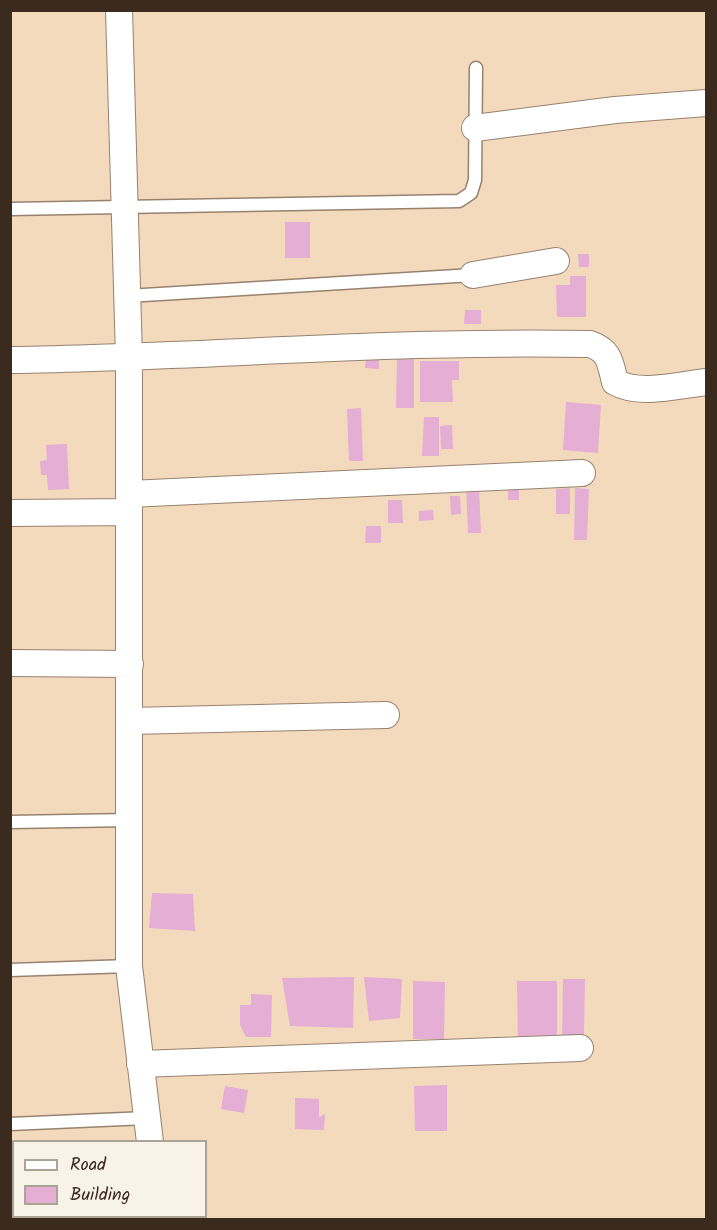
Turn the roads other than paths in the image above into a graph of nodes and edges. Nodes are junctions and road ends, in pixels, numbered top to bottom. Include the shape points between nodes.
1 (119, 10) edge
2 (476, 68) dead end
3 (706, 103) edge
4 (475, 128) junction
5 (124, 208) junction
6 (10, 209) edge
7 (556, 261) dead end
8 (473, 275) joint
9 (127, 296) junction
10 (129, 358) junction
11 (10, 360) edge
12 (706, 382) edge
13 (582, 473) dead end
14 (129, 503) junction
15 (10, 513) edge
16 (10, 663) edge
17 (130, 664) junction
18 (386, 715) dead end
19 (130, 721) junction
20 (130, 820) junction
21 (10, 822) edge
22 (129, 966) junction
23 (10, 970) edge
24 (580, 1048) dead end
25 (140, 1064) junction
26 (10, 1124) edge
27 (149, 1130) edge

1 - 5 street
2 - 4 lane
3 - 4 street
4 - 5 lane via 475,180 471,193 459,201
5 - 6 lane
5 - 9 street
7 - 8 street
8 - 9 lane
9 - 10 street
10 - 11 street
10 - 12 street via 503,342 590,344 608,354 615,382 624,387
10 - 14 street
13 - 14 street
14 - 15 street
14 - 17 street
16 - 17 street
17 - 19 street
18 - 19 street
19 - 20 street
20 - 21 lane
20 - 22 street
22 - 23 lane
22 - 25 street
24 - 25 street
25 - 27 street
26 - 27 lane

